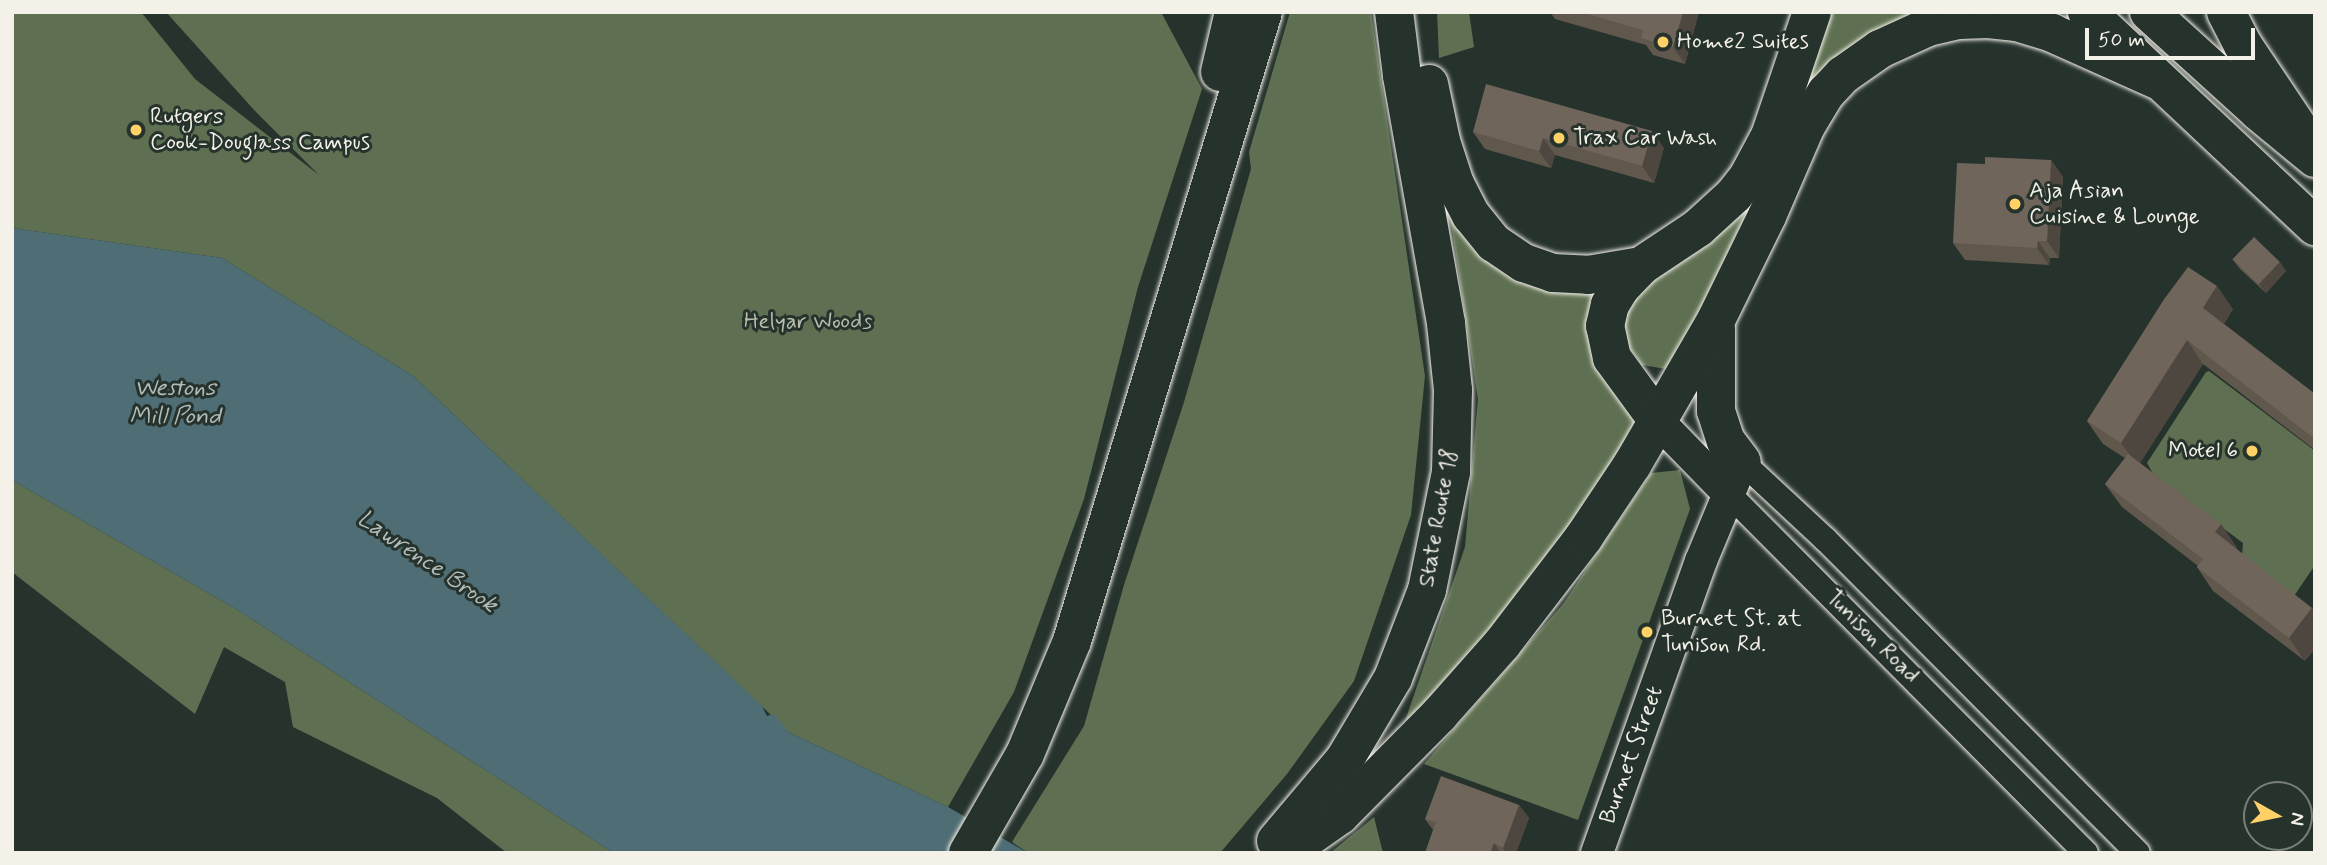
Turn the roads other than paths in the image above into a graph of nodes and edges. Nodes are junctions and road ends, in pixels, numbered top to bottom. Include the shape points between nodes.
1 (1234, 12) edge
2 (1263, 12) edge
3 (1394, 12) edge
4 (1415, 12) edge
5 (1812, 12) edge
6 (2087, 12) edge
7 (2149, 12) edge
8 (2227, 12) edge
9 (1931, 19) edge
10 (2157, 80) junction
11 (2315, 152) edge
12 (2315, 158) edge
13 (1209, 195) junction
14 (2315, 226) edge
15 (1641, 266) junction
16 (1716, 320) junction
17 (1658, 421) junction
18 (1735, 478) junction
19 (1942, 657) junction
20 (1917, 682) junction
21 (968, 853) edge
22 (1265, 853) edge
23 (1286, 853) edge
24 (1597, 853) edge
25 (2086, 853) edge
26 (2138, 853) edge

1 - 13 highway via 1212,101
2 - 13 highway
3 - 22 highway, State Route 18 via 1447,323 1453,390 1448,492 1427,590 1392,678 1327,783
4 - 15 highway via 1441,141 1462,200 1482,229 1508,253 1553,273 1588,275
5 - 15 highway via 1770,136 1748,177 1698,228
6 - 10 highway
7 - 12 highway
8 - 11 highway via 2251,57
9 - 10 highway via 2017,22
9 - 16 highway via 1867,57 1822,99
10 - 14 highway
13 - 21 highway via 1086,601 1040,723
15 - 17 highway via 1614,295 1606,335 1619,370
16 - 17 highway
16 - 18 highway via 1716,411
17 - 18 street, Tunison Road
17 - 23 highway via 1584,537 1478,672 1340,815
18 - 19 street, Tunison Road
18 - 20 street, Tunison Road
18 - 24 street, Burnet Street
19 - 20 street
19 - 26 street, Tunison Road
20 - 25 street, Tunison Road

